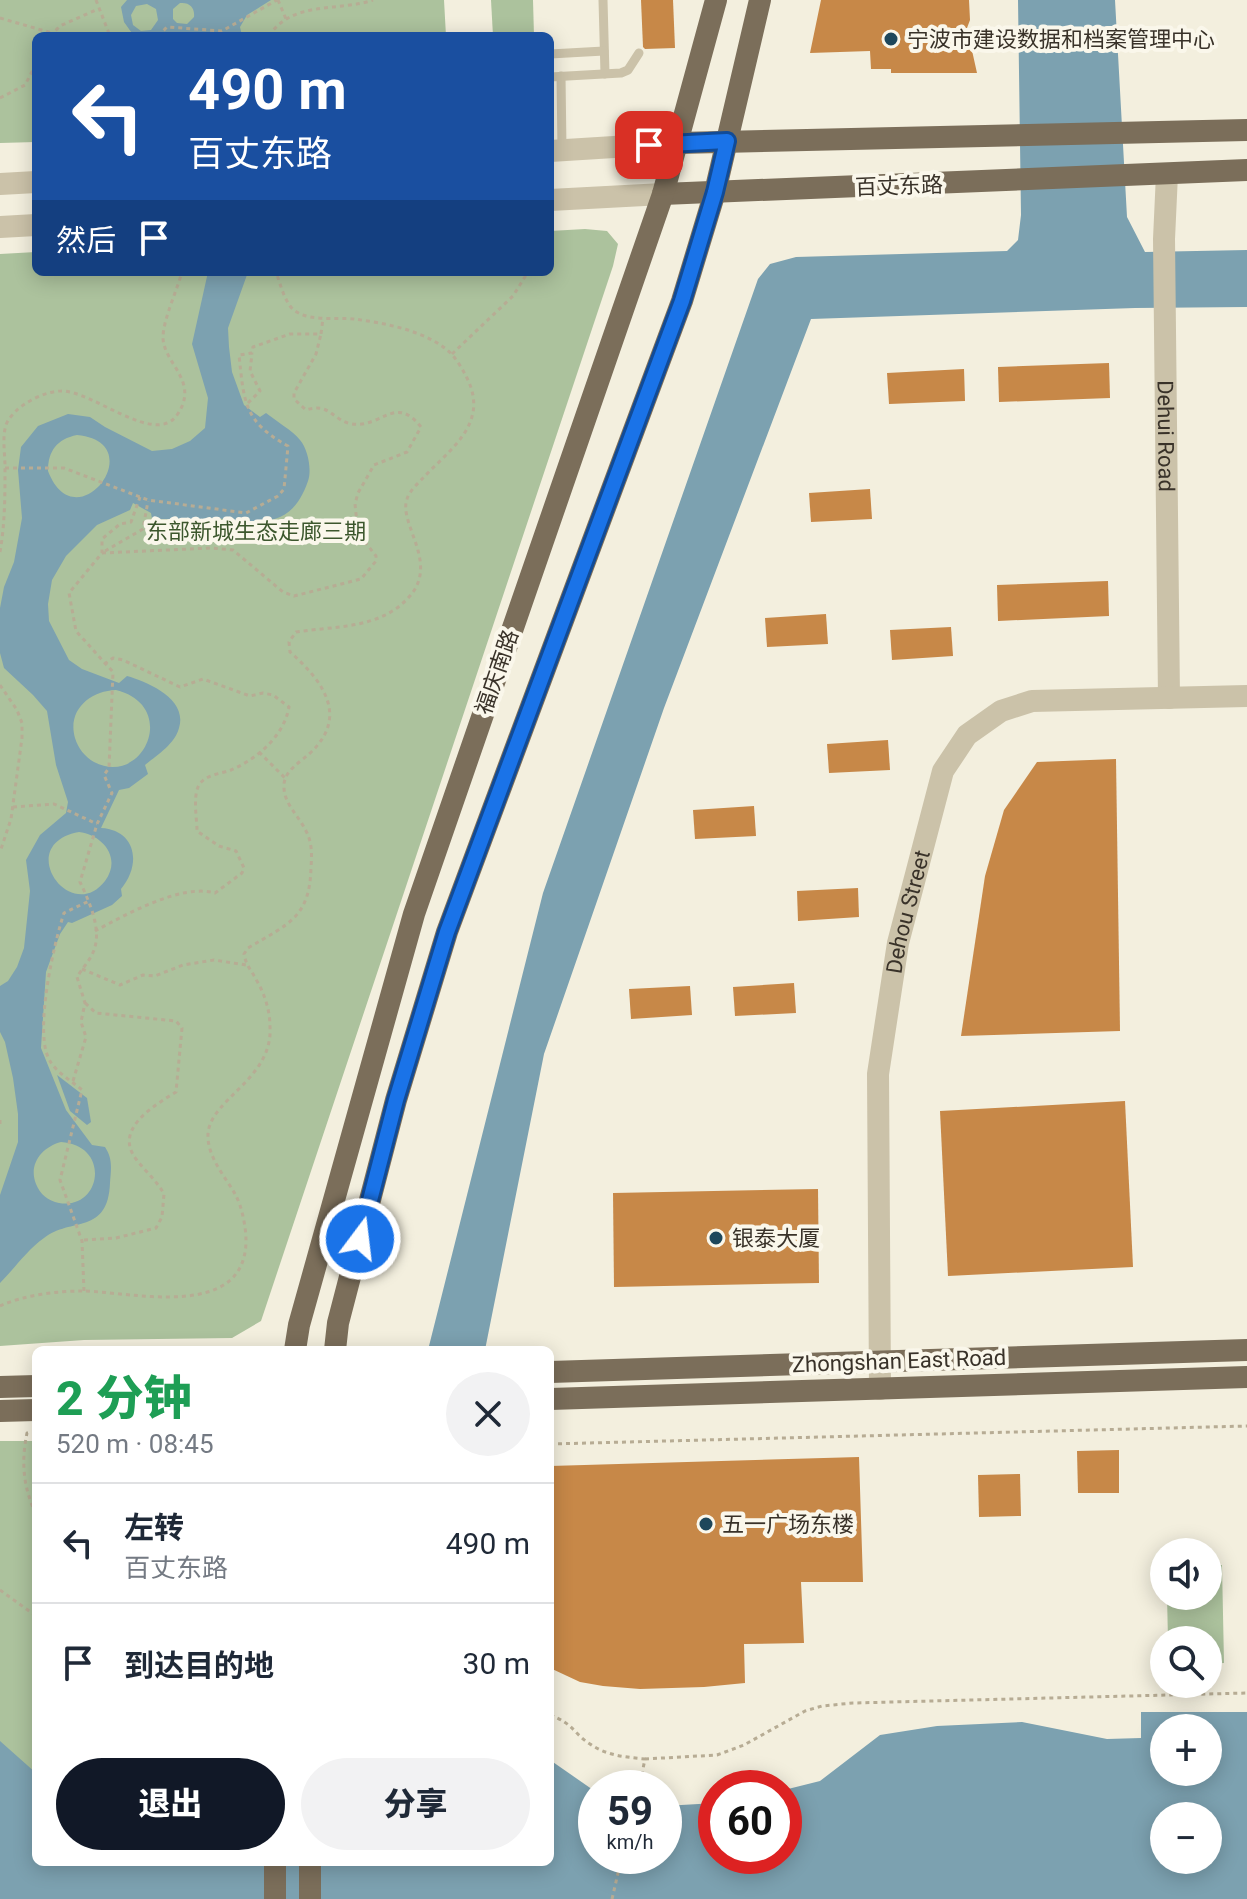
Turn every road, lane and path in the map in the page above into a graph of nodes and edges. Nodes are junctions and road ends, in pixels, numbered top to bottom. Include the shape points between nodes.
1 (96, 0) edge
2 (278, 0) edge
3 (373, 0) edge
4 (603, 0) edge
5 (716, 0) edge
6 (760, 0) edge
7 (98, 9) junction
8 (0, 18) edge
9 (286, 19) junction
10 (45, 32) edge
11 (55, 32) edge
12 (108, 32) edge
13 (162, 32) edge
14 (273, 32) edge
15 (604, 51) junction
16 (639, 53) dead end
17 (554, 54) edge
18 (32, 72) edge
19 (605, 74) junction
20 (555, 76) edge
21 (0, 98) edge
22 (1247, 130) edge
23 (727, 141) junction
24 (678, 143) junction
25 (556, 150) edge
26 (1247, 170) edge
27 (1167, 174) junction
28 (32, 182) edge
29 (0, 184) edge
30 (715, 192) junction
31 (663, 194) junction
32 (554, 200) edge
33 (32, 225) edge
34 (0, 227) edge
35 (181, 276) edge
36 (278, 276) edge
37 (526, 276) edge
38 (323, 318) junction
39 (321, 334) junction
40 (252, 353) junction
41 (452, 354) junction
42 (249, 405) junction
43 (5, 468) junction
44 (140, 497) junction
45 (148, 500) junction
46 (0, 552) edge
47 (102, 553) junction
48 (106, 663) junction
49 (0, 685) edge
50 (1247, 696) edge
51 (1169, 698) junction
52 (259, 752) junction
53 (285, 778) junction
54 (13, 807) junction
55 (97, 824) junction
56 (0, 852) edge
57 (89, 901) junction
58 (95, 931) junction
59 (246, 965) junction
60 (82, 969) junction
61 (85, 1003) junction
62 (73, 1081) junction
63 (82, 1241) junction
64 (84, 1291) junction
65 (0, 1306) edge
66 (296, 1346) edge
67 (335, 1346) edge
68 (1247, 1350) edge
69 (880, 1362) junction
70 (554, 1372) edge
71 (1247, 1377) edge
72 (32, 1386) edge
73 (0, 1387) edge
74 (880, 1389) junction
75 (554, 1399) edge
76 (32, 1410) edge
77 (0, 1411) edge
78 (1247, 1426) edge
79 (32, 1433) edge
80 (554, 1444) edge
81 (32, 1505) edge
82 (0, 1590) edge
83 (32, 1613) edge
84 (1247, 1693) edge
85 (554, 1717) edge
86 (645, 1759) junction
87 (643, 1770) edge
88 (275, 1866) edge
89 (310, 1866) edge
90 (618, 1874) edge
91 (275, 1899) edge
92 (310, 1899) edge
93 (612, 1899) edge

1 - 7 path
2 - 9 path
2 - 13 path via 222,31 167,27
3 - 9 path
4 - 15 lane
5 - 24 main road, 福庆南路
6 - 23 main road, 福庆南路
7 - 11 path
7 - 12 path
8 - 10 path
9 - 14 path
15 - 17 lane
15 - 19 lane
16 - 19 lane via 628,70
18 - 21 path via 25,85
19 - 20 lane
20 - 25 lane
22 - 23 main road
23 - 24 main road
23 - 30 main road, 福庆南路
24 - 25 street
24 - 31 main road, 福庆南路
26 - 27 main road, 百丈东路
27 - 30 main road, 百丈东路
27 - 51 street, Dehui Road
28 - 29 street
30 - 31 main road, 百丈东路
30 - 67 main road, 福庆南路 via 682,301 447,932 392,1115
31 - 32 street, 百丈东路
31 - 66 main road, 福庆南路 via 414,914
33 - 34 street
35 - 43 path via 163,335 183,384 183,405 175,418 153,426 86,396 58,390 18,409 7,421
36 - 38 path via 291,307
37 - 41 path via 513,296
38 - 39 path
38 - 41 path via 354,319 421,334
39 - 40 path via 280,337 253,347
39 - 47 path via 294,399 306,410 325,409 351,424 395,411 412,415 421,427 407,452 374,465 358,493 358,533 376,556 361,579 294,596 233,550
40 - 42 path via 250,371 260,391
40 - 42 path via 239,355
41 - 53 path via 473,390 471,425 406,499 420,565 417,588 391,613 373,621 296,632 289,642 290,652 320,683 330,720 324,737
42 - 45 path via 254,422 288,446 287,482 278,496 246,513
43 - 44 path via 64,468
43 - 46 path
44 - 45 path
44 - 47 path via 131,522 102,539
45 - 47 path via 143,529
47 - 48 path via 69,593 76,631
48 - 52 path via 123,660 180,687 203,679 250,696 273,695 289,707 288,715 276,737
48 - 55 path via 113,672 109,768 104,775 112,793
49 - 54 path via 22,723
50 - 51 street, Dehou Street
51 - 69 street, Dehou Street via 1032,701 1001,711 967,735 943,771 898,943 878,1074
52 - 53 path
52 - 58 path via 205,779 197,790 197,831 236,851 242,873 215,893 186,890
53 - 59 path via 288,804 309,837 311,887 296,917 248,948
54 - 55 path via 54,804
54 - 56 path
55 - 57 path via 80,882
57 - 58 path
57 - 62 path via 64,913 51,957 44,1034 50,1061
58 - 60 path via 95,949
59 - 60 path via 214,960 120,985
59 - 64 path via 266,1001 271,1041 263,1061 225,1104 208,1134 216,1165 240,1208 246,1240 243,1264 230,1280 188,1297
60 - 61 path via 77,977
61 - 62 path via 81,1022 86,1037
61 - 63 path via 96,1013 176,1021 182,1028 176,1092 142,1114 131,1134 133,1155 164,1194 162,1217 156,1228
62 - 63 path via 82,1090 60,1180
63 - 64 path
64 - 65 path via 14,1299
68 - 69 main road, Zhongshan East Road
69 - 70 main road, Zhongshan East Road
69 - 74 street, Dehou Street
71 - 74 main road, Zhongshan East Road
72 - 73 main road
74 - 75 main road, Zhongshan East Road
76 - 77 main road
78 - 80 path
79 - 81 path via 27,1433 22,1469
82 - 83 path
84 - 86 path via 822,1706 717,1755
85 - 86 path via 576,1728 593,1746
86 - 87 path
88 - 91 main road
89 - 92 main road
90 - 93 path

